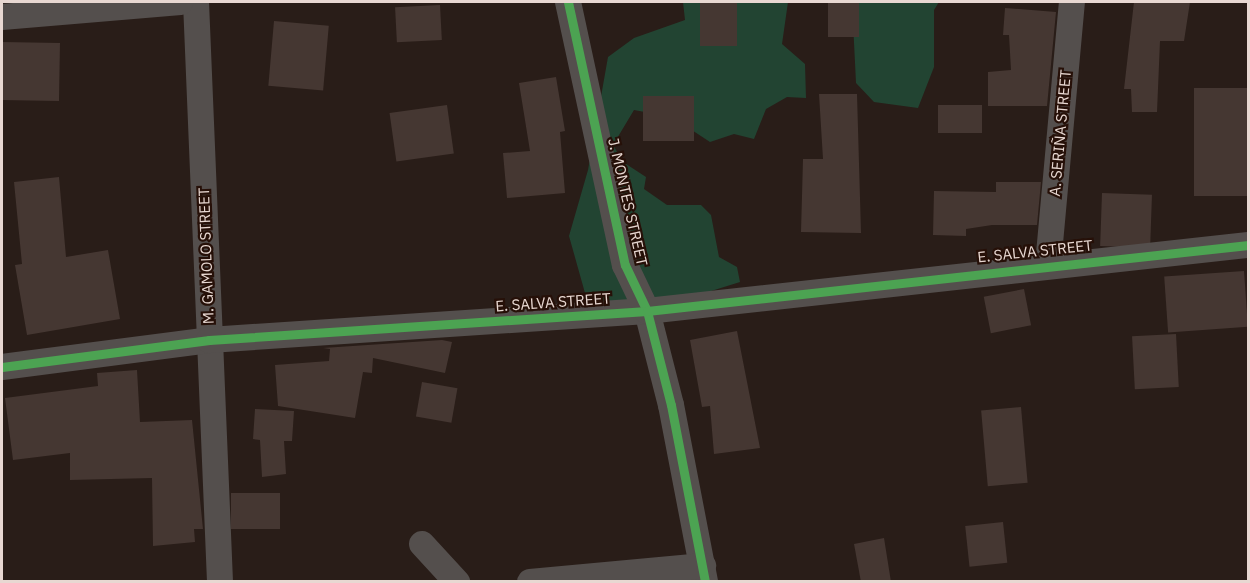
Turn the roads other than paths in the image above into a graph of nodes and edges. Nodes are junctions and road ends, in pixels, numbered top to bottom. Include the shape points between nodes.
1 (180, 2) edge
2 (196, 2) edge
3 (568, 2) edge
4 (1072, 2) edge
5 (2, 17) edge
6 (1248, 245) edge
7 (1048, 265) junction
8 (647, 311) junction
9 (209, 340) junction
10 (2, 367) edge
11 (422, 544) dead end
12 (704, 574) edge
13 (220, 582) edge
14 (457, 582) edge
15 (530, 582) edge

1 - 5 street
2 - 9 street, M. GAMOLO STREET
3 - 8 street, J. MONTES STREET via 625,265
4 - 7 street, A. SERIÑA STREET
6 - 7 street, E. SALVA STREET
7 - 8 street, E. SALVA STREET
8 - 9 street, E. SALVA STREET
8 - 12 street, J. MONTES STREET
9 - 10 street, E. SALVA STREET
9 - 13 street, M. GAMOLO STREET
11 - 14 street
12 - 15 street

